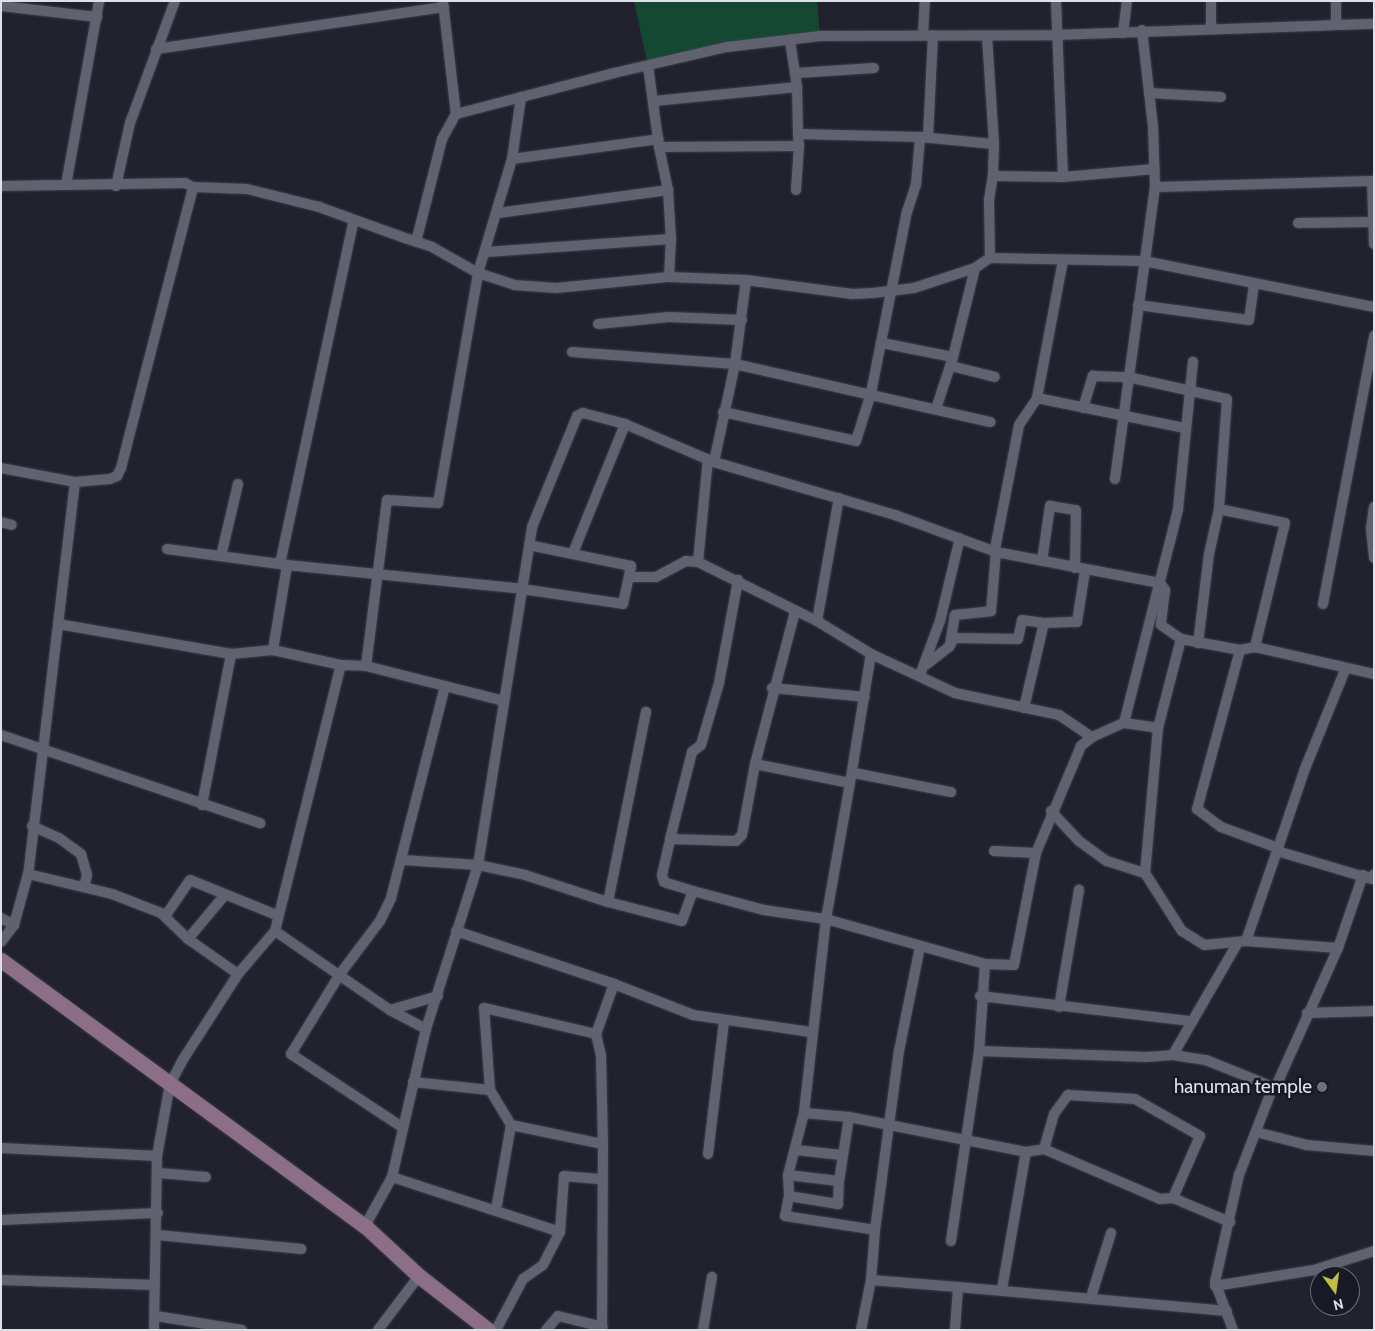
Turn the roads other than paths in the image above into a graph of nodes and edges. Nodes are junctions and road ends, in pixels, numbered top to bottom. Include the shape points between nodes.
1 (99, 1) edge
2 (176, 1) edge
3 (925, 1) edge
4 (1056, 1) edge
5 (1127, 1) edge
6 (1211, 1) edge
7 (1336, 1) edge
8 (443, 4) edge
9 (1, 6) edge
10 (97, 18) junction
11 (1374, 24) edge
12 (1336, 25) junction
13 (1211, 29) junction
14 (1142, 30) junction
15 (1124, 33) junction
16 (928, 35) junction
17 (1055, 35) junction
18 (987, 36) junction
19 (790, 40) junction
20 (156, 49) junction
21 (648, 66) junction
22 (874, 68) dead end
23 (797, 73) junction
24 (797, 87) junction
25 (1149, 93) junction
26 (521, 97) junction
27 (1220, 97) dead end
28 (654, 101) junction
29 (456, 114) junction
30 (798, 134) junction
31 (924, 137) junction
32 (659, 143) junction
33 (994, 144) junction
34 (799, 146) junction
35 (512, 159) junction
36 (1154, 169) junction
37 (993, 176) junction
38 (1063, 177) junction
39 (1373, 181) edge
40 (66, 185) junction
41 (1, 186) edge
42 (116, 186) junction
43 (193, 187) junction
44 (1155, 187) junction
45 (668, 190) junction
46 (796, 190) dead end
47 (498, 213) junction
48 (354, 220) junction
49 (1372, 222) junction
50 (1298, 223) dead end
51 (672, 239) junction
52 (416, 242) junction
53 (1374, 244) edge
54 (486, 252) junction
55 (990, 258) junction
56 (1063, 260) junction
57 (1144, 261) junction
58 (974, 268) junction
59 (478, 273) junction
60 (669, 277) junction
61 (746, 280) junction
62 (1254, 285) junction
63 (894, 291) junction
64 (1138, 305) junction
65 (1374, 307) edge
66 (742, 320) junction
67 (598, 324) dead end
68 (1374, 336) edge
69 (882, 343) junction
70 (572, 352) dead end
71 (952, 362) junction
72 (1193, 362) dead end
73 (735, 364) junction
74 (995, 377) dead end
75 (1128, 377) junction
76 (1189, 390) junction
77 (871, 393) junction
78 (1037, 398) junction
79 (1083, 408) junction
80 (936, 409) junction
81 (723, 412) junction
82 (1124, 416) junction
83 (990, 422) dead end
84 (625, 424) junction
85 (1185, 428) junction
86 (711, 461) junction
87 (1, 468) edge
88 (1115, 479) dead end
89 (75, 482) junction
90 (238, 484) dead end
91 (839, 498) junction
92 (1374, 507) edge
93 (1219, 509) junction
94 (1372, 529) edge
95 (960, 538) junction
96 (529, 545) junction
97 (167, 549) dead end
98 (996, 550) junction
99 (573, 553) junction
100 (221, 556) junction
101 (1374, 558) edge
102 (1042, 561) junction
103 (698, 562) junction
104 (284, 565) junction
105 (1080, 569) junction
106 (376, 572) junction
107 (631, 577) junction
108 (738, 580) junction
109 (1160, 583) junction
110 (522, 589) junction
111 (1323, 604) dead end
112 (795, 611) junction
113 (817, 621) junction
114 (1044, 623) junction
115 (58, 624) junction
116 (1181, 639) junction
117 (1198, 643) junction
118 (949, 647) junction
119 (1255, 647) junction
120 (273, 650) junction
121 (1240, 650) junction
122 (231, 654) junction
123 (871, 654) junction
124 (927, 664) junction
125 (341, 665) junction
126 (366, 666) junction
127 (1345, 670) junction
128 (1374, 674) edge
129 (920, 675) junction
130 (445, 686) junction
131 (772, 688) junction
132 (865, 697) junction
133 (504, 701) junction
134 (1024, 708) junction
135 (646, 712) dead end
136 (1124, 723) junction
137 (1158, 728) junction
138 (1, 735) edge
139 (1092, 737) junction
140 (42, 749) junction
141 (755, 764) junction
142 (852, 778) junction
143 (951, 792) dead end
144 (202, 805) junction
145 (1051, 811) junction
146 (260, 823) dead end
147 (32, 826) junction
148 (670, 839) junction
149 (1277, 849) junction
150 (994, 851) dead end
151 (1036, 853) junction
152 (403, 860) junction
153 (478, 865) junction
154 (1145, 873) junction
155 (28, 874) junction
156 (1368, 875) edge
157 (1374, 880) edge
158 (84, 887) junction
159 (1079, 890) dead end
160 (693, 891) junction
161 (224, 896) junction
162 (608, 902) junction
163 (276, 914) junction
164 (166, 915) junction
165 (1, 918) edge
166 (826, 919) junction
167 (14, 925) junction
168 (275, 931) junction
169 (456, 931) junction
170 (188, 939) junction
171 (1, 942) edge
172 (1241, 942) junction
173 (920, 947) junction
174 (1338, 948) junction
175 (1, 960) edge
176 (985, 964) junction
177 (238, 974) junction
178 (340, 974) junction
179 (614, 984) junction
180 (438, 996) junction
181 (980, 996) junction
182 (1059, 1007) junction
183 (390, 1010) junction
184 (1374, 1011) edge
185 (1307, 1013) junction
186 (724, 1021) junction
187 (1191, 1021) junction
188 (426, 1029) junction
189 (811, 1032) junction
190 (596, 1034) junction
191 (979, 1051) junction
192 (1174, 1056) junction
193 (413, 1082) junction
194 (170, 1084) junction
195 (1272, 1087) junction
196 (490, 1090) junction
197 (804, 1113) junction
198 (849, 1117) junction
199 (511, 1125) junction
200 (891, 1125) junction
201 (402, 1127) junction
202 (1256, 1132) junction
203 (967, 1140) junction
204 (603, 1144) junction
205 (1, 1148) edge
206 (1044, 1149) junction
207 (796, 1150) junction
208 (1374, 1151) edge
209 (1026, 1152) junction
210 (708, 1154) dead end
211 (840, 1155) junction
212 (157, 1156) junction
213 (159, 1173) junction
214 (788, 1174) junction
215 (206, 1177) dead end
216 (392, 1177) junction
217 (601, 1178) junction
218 (838, 1181) junction
219 (789, 1196) junction
220 (1173, 1198) junction
221 (496, 1210) junction
222 (158, 1213) junction
223 (1, 1220) edge
224 (1230, 1222) junction
225 (365, 1226) junction
226 (875, 1230) junction
227 (560, 1232) junction
228 (1111, 1233) dead end
229 (158, 1235) junction
230 (951, 1241) dead end
231 (301, 1249) dead end
232 (1374, 1252) edge
233 (420, 1276) junction
234 (712, 1278) dead end
235 (1, 1280) edge
236 (870, 1280) junction
237 (155, 1285) junction
238 (1216, 1286) junction
239 (958, 1287) junction
240 (1002, 1289) junction
241 (1091, 1297) junction
242 (1227, 1311) junction
243 (156, 1316) junction
244 (487, 1329) edge
245 (603, 1329) edge
246 (154, 1330) edge
247 (242, 1330) edge
248 (378, 1330) edge
249 (546, 1330) edge
250 (703, 1330) edge
251 (861, 1330) edge
252 (955, 1330) edge
253 (1233, 1330) edge

1 - 10 street
2 - 20 street
3 - 16 street
4 - 17 street
5 - 15 street
6 - 13 street
7 - 12 street
8 - 20 street
8 - 29 street
9 - 10 street
10 - 40 street
11 - 12 street
12 - 13 street
13 - 14 street
14 - 15 street
14 - 25 street
15 - 17 street
16 - 18 street
16 - 19 street via 820,36
16 - 31 street
17 - 18 street
17 - 38 street
18 - 33 street
19 - 21 street via 728,47
19 - 23 street
20 - 42 street via 130,123
21 - 26 street
21 - 28 street
22 - 23 street
23 - 24 street
24 - 28 street
24 - 30 street
25 - 27 street
25 - 36 street
26 - 29 street
26 - 35 street
28 - 32 street
29 - 52 street via 442,139
30 - 31 street
30 - 34 street
31 - 33 street
31 - 63 street
32 - 34 street
32 - 35 street
32 - 45 street
33 - 37 street
34 - 46 street
35 - 47 street
36 - 38 street
36 - 44 street
37 - 38 street
37 - 55 street via 989,200
39 - 44 street
39 - 49 street
40 - 41 street
40 - 42 street
42 - 43 street via 185,182
43 - 48 street via 247,189
43 - 89 street via 121,468 117,476 110,479
44 - 57 street
45 - 47 street
45 - 51 street
47 - 54 street
48 - 52 street
48 - 104 street
49 - 50 street
49 - 53 street
51 - 54 street
51 - 60 street
52 - 59 street
54 - 59 street
55 - 56 street
55 - 58 street
56 - 57 street
56 - 78 street
57 - 62 street
57 - 64 street
58 - 63 street via 914,288
58 - 71 street
59 - 60 street via 514,285 556,288
59 - 106 street via 438,503 387,500
60 - 61 street
61 - 63 street via 852,294
61 - 66 street
62 - 64 street via 1249,320
62 - 65 street
63 - 69 street
64 - 75 street
66 - 67 street via 669,317
66 - 73 street
68 - 111 street
69 - 71 street
69 - 77 street
70 - 73 street
71 - 74 street
71 - 80 street
72 - 76 street
73 - 77 street
73 - 81 street
75 - 76 street
75 - 79 street via 1093,376
75 - 82 street
76 - 85 street
76 - 93 street via 1227,399
77 - 80 street
77 - 81 street via 859,438 851,443
78 - 79 street
78 - 98 street via 1019,425
79 - 82 street
80 - 83 street
81 - 86 street
82 - 85 street
82 - 88 street
84 - 86 street
84 - 96 street via 590,413 577,416 532,527
84 - 99 street
85 - 109 street via 1178,509
86 - 91 street
86 - 103 street
87 - 89 street
89 - 115 street
90 - 100 street
91 - 95 street
91 - 113 street
92 - 94 street
93 - 117 street via 1209,554
93 - 119 street via 1285,523
94 - 101 street
95 - 98 street
95 - 124 street
96 - 99 street
96 - 110 street
97 - 100 street
98 - 102 street
98 - 118 street via 991,611 954,615
99 - 107 street via 631,566
100 - 104 street
102 - 105 street
102 - 105 street via 1050,506 1076,510
103 - 107 street via 686,561 656,577
103 - 108 street
104 - 106 street
104 - 120 street
105 - 109 street
105 - 114 street via 1077,622
106 - 110 street
106 - 126 street
107 - 110 street via 623,604
108 - 112 street
108 - 148 street via 719,683 701,745 692,752
109 - 116 street via 1165,590 1161,625
109 - 136 street
110 - 133 street
112 - 113 street
112 - 131 street
113 - 123 street
114 - 118 street via 1022,620 1018,638 954,638
114 - 134 street
115 - 122 street
115 - 140 street
116 - 117 street
116 - 137 street
117 - 121 street
118 - 124 street
119 - 121 street
119 - 127 street
120 - 122 street
120 - 125 street
121 - 149 street via 1197,809 1221,827
122 - 144 street
123 - 129 street
123 - 132 street
124 - 129 street
125 - 126 street
125 - 163 street
126 - 130 street
127 - 128 street
127 - 149 street
129 - 134 street via 956,693
130 - 133 street
130 - 152 street
131 - 132 street
131 - 141 street
132 - 142 street
133 - 153 street
134 - 139 street via 1059,714
135 - 162 street
136 - 137 street
136 - 139 street
137 - 154 street
138 - 140 street
139 - 145 street via 1081,746
140 - 144 street
140 - 147 street
141 - 142 street
141 - 148 street via 742,835 736,842
142 - 143 street
142 - 166 street
144 - 146 street
145 - 151 street
145 - 154 street via 1079,841 1107,861
147 - 155 street
147 - 158 street via 59,838 81,854 87,876
148 - 160 street via 662,875 664,882
149 - 156 street
149 - 172 street
150 - 151 street
151 - 176 street via 1014,965
152 - 153 street
152 - 178 street via 380,921
153 - 162 street via 525,875
153 - 169 street
154 - 172 street via 1182,931 1193,940 1204,945
155 - 158 street
155 - 167 street
156 - 157 street
156 - 174 street
158 - 164 street
159 - 182 street
160 - 162 street via 682,921
160 - 166 street via 764,910
161 - 163 street
161 - 164 street via 190,880
161 - 170 street
163 - 168 street
164 - 170 street
165 - 167 street
166 - 173 street
166 - 189 street
167 - 171 street
168 - 177 street
168 - 178 street
169 - 179 street
169 - 180 street
170 - 177 street
172 - 174 street
172 - 187 street
173 - 176 street
173 - 200 street via 899,1051
174 - 185 street
175 - 194 street
176 - 181 street
177 - 194 street
178 - 183 street
178 - 201 street via 290,1054
179 - 186 street via 692,1015
179 - 190 street
180 - 183 street
180 - 188 street
181 - 182 street
181 - 191 street
182 - 187 street
183 - 188 street
184 - 185 street
185 - 195 street via 1276,1086
186 - 189 street
186 - 210 street
187 - 192 street
188 - 193 street
189 - 197 street via 813,1048
190 - 196 street via 484,1008
190 - 204 street via 601,1056
191 - 192 street via 1146,1058
191 - 203 street
192 - 195 street via 1206,1060
193 - 196 street
193 - 201 street
194 - 212 street
194 - 225 street
195 - 202 street
196 - 199 street
197 - 198 street
197 - 207 street
198 - 200 street
198 - 211 street
199 - 204 street
199 - 221 street
200 - 203 street
200 - 226 street
201 - 216 street
202 - 208 street via 1307,1145
202 - 224 street via 1239,1175
203 - 209 street
203 - 230 street
204 - 217 street
205 - 212 street
206 - 209 street
206 - 220 street via 1160,1199
206 - 220 street via 1054,1114 1068,1095 1135,1099 1200,1136
207 - 211 street
207 - 214 street
209 - 240 street
211 - 218 street
212 - 213 street
213 - 215 street
213 - 222 street
214 - 218 street
214 - 219 street
216 - 221 street
216 - 225 street
217 - 227 street via 564,1176
217 - 245 street
218 - 219 street via 838,1204
219 - 226 street via 785,1216
220 - 224 street
221 - 227 street
222 - 223 street
222 - 229 street
224 - 238 street via 1221,1250
225 - 233 street
226 - 236 street
227 - 244 street via 543,1265 524,1279 515,1298
228 - 241 street
229 - 231 street
229 - 237 street
232 - 238 street via 1314,1270
233 - 244 street
233 - 248 street
234 - 250 street
235 - 237 street
236 - 239 street
236 - 251 street
237 - 243 street
238 - 242 street
239 - 240 street
239 - 252 street
240 - 241 street
241 - 242 street
242 - 253 street
243 - 246 street
243 - 247 street
245 - 249 street via 558,1316

